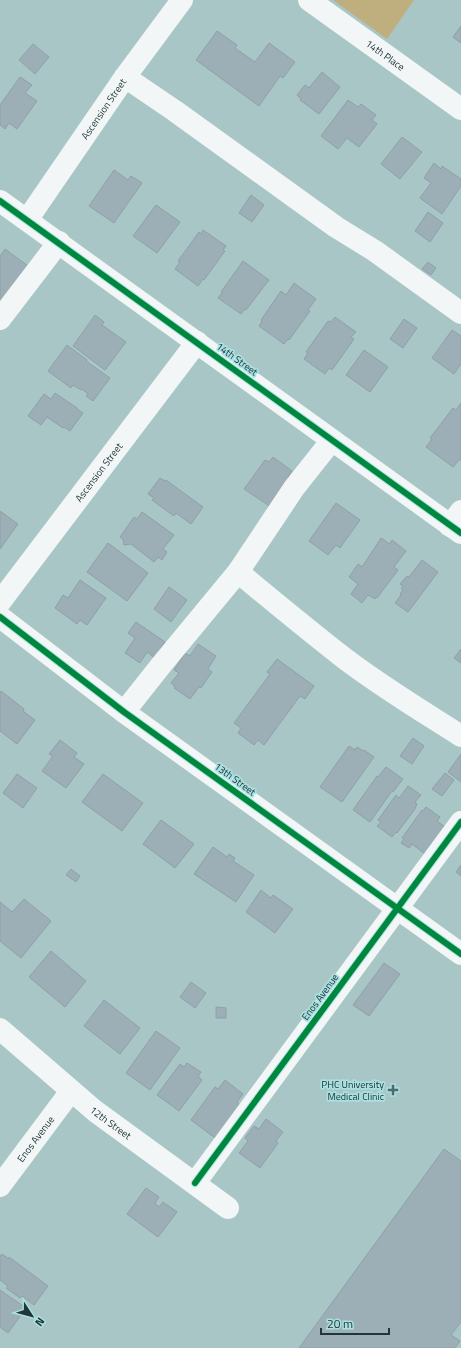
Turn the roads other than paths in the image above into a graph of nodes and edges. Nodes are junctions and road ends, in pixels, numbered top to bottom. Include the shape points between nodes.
1 (182, 0) edge
2 (309, 0) edge
3 (125, 77) junction
4 (461, 109) edge
5 (0, 201) edge
6 (26, 220) junction
7 (58, 242) junction
8 (461, 313) edge
9 (0, 320) edge
10 (197, 342) junction
11 (332, 440) junction
12 (457, 523) edge
13 (238, 572) junction
14 (0, 602) edge
15 (0, 617) edge
16 (124, 712) junction
17 (461, 736) edge
18 (461, 822) edge
19 (398, 908) junction
20 (461, 954) edge
21 (0, 1029) edge
22 (71, 1091) junction
23 (195, 1183) junction
24 (0, 1186) edge
25 (228, 1208) dead end

1 - 3 street, Ascension Street
2 - 4 street, 14th Place
3 - 6 street, Ascension Street
3 - 8 street
5 - 6 street, 14th Street
6 - 7 street, 14th Street
7 - 9 street
7 - 10 street, 14th Street
10 - 11 street, 14th Street
10 - 14 street, Ascension Street
11 - 12 street, 14th Street
11 - 13 street via 294,488
13 - 16 street
13 - 17 street via 346,659
15 - 16 street, 13th Street
16 - 19 street, 13th Street
18 - 19 street, Enos Avenue
19 - 20 street, 13th Street
19 - 23 street, Enos Avenue
21 - 22 street, 12th Street
22 - 23 street, 12th Street
22 - 24 street, Enos Avenue
23 - 25 street, 12th Street

